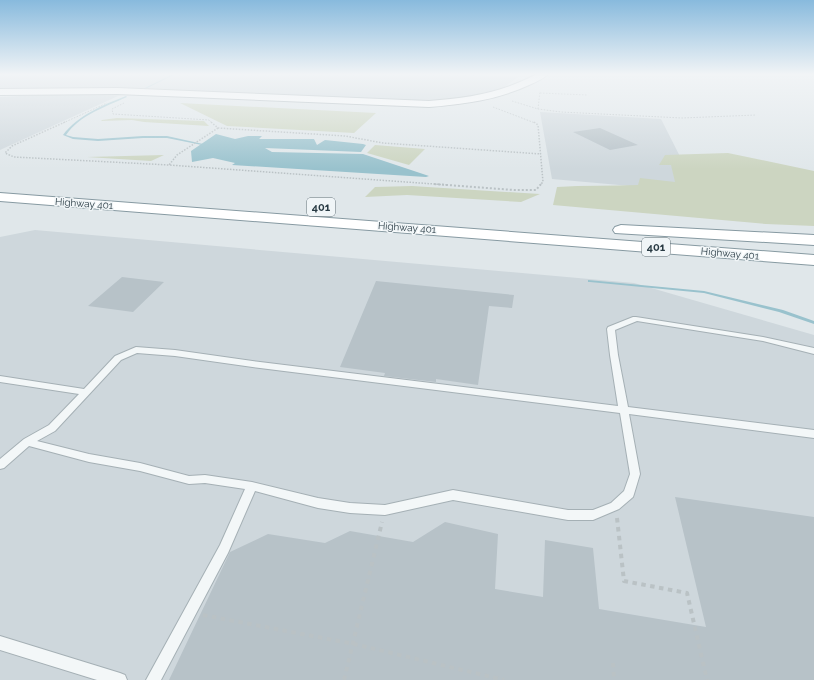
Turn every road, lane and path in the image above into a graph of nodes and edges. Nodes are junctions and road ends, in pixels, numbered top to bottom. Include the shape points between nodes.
1 (102, 106) edge
2 (119, 106) edge
3 (489, 106) edge
4 (527, 106) edge
5 (538, 106) edge
6 (538, 109) junction
7 (756, 115) dead end
8 (218, 128) junction
9 (541, 154) junction
10 (169, 165) junction
11 (40, 186) dead end
12 (0, 197) edge
13 (222, 200) dead end
14 (499, 234) junction
15 (814, 240) edge
16 (814, 246) edge
17 (814, 260) edge
18 (814, 271) edge
19 (814, 351) edge
20 (0, 379) edge
21 (86, 392) junction
22 (624, 410) junction
23 (814, 434) edge
24 (27, 442) junction
25 (0, 465) edge
26 (252, 486) junction
27 (615, 506) junction
28 (385, 510) junction
29 (189, 614) junction
30 (0, 643) edge
31 (354, 644) junction
32 (612, 663) dead end
33 (120, 680) edge
34 (153, 680) edge
35 (344, 680) edge
36 (504, 680) edge
37 (614, 680) edge
38 (706, 680) edge

1 - 10 path via 12,146 5,153 14,157
2 - 8 path via 112,109 113,114 209,120
3 - 9 path via 538,125
4 - 6 path
5 - 6 path
6 - 7 path via 682,118
8 - 9 path via 345,136 383,143
8 - 10 path via 177,155
9 - 10 path via 543,182 536,190 506,190
11 - 13 main road, Highway 401
12 - 14 main road, Highway 401 / 401
14 - 17 main road, Highway 401 / 401
14 - 18 main road
15 - 16 main road, Highway 401 / 401 via 602,229
19 - 22 lane via 763,339 636,320 611,329
20 - 21 lane
21 - 22 lane via 118,358 136,350
21 - 24 lane via 52,428
22 - 23 lane
22 - 27 lane via 635,474 629,494
24 - 25 lane
24 - 26 lane via 189,480
26 - 28 lane via 318,503
26 - 29 lane via 224,549
27 - 28 lane via 593,515 568,515 453,495
27 - 38 path via 624,581 686,593
28 - 31 path
29 - 31 path
29 - 34 lane
30 - 33 lane
31 - 35 path
31 - 36 path
32 - 37 path

